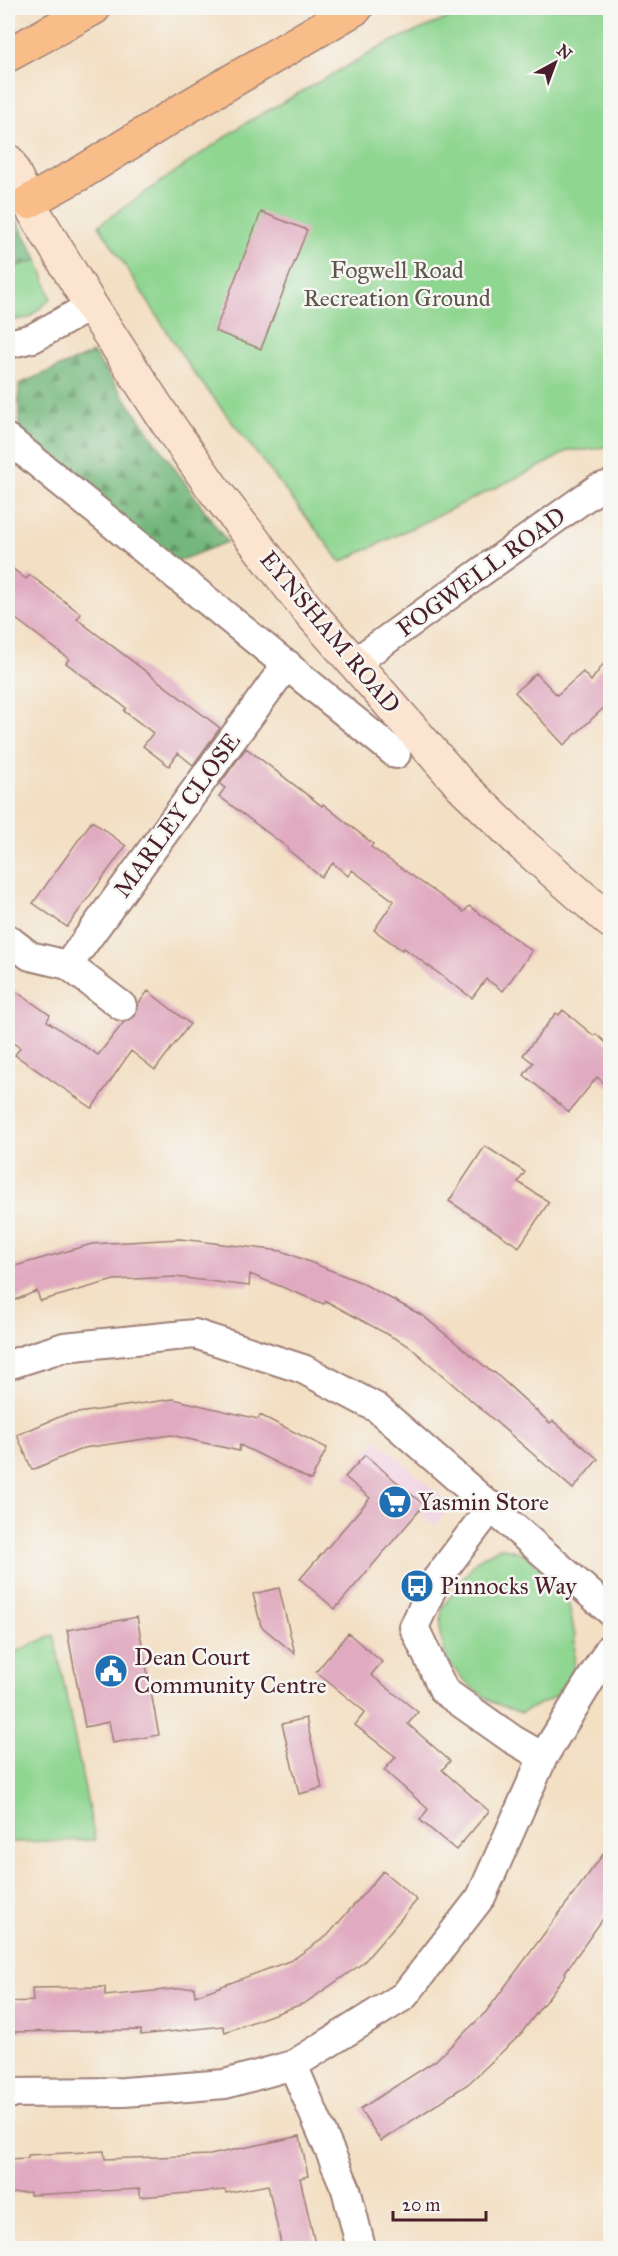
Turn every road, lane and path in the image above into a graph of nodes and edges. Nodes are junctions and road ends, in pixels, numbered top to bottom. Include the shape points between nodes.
1 (94, 8) edge
2 (356, 8) edge
3 (8, 55) edge
4 (8, 161) edge
5 (28, 202) junction
6 (91, 306) junction
7 (8, 344) edge
8 (8, 439) edge
9 (610, 485) edge
10 (354, 663) junction
11 (287, 664) junction
12 (396, 754) dead end
13 (610, 921) edge
14 (8, 939) edge
15 (68, 965) junction
16 (123, 1006) dead end
17 (8, 1365) edge
18 (492, 1506) junction
19 (610, 1611) edge
20 (610, 1648) edge
21 (543, 1757) junction
22 (293, 2065) junction
23 (8, 2092) edge
24 (361, 2248) edge

1 - 3 highway
2 - 5 highway
4 - 5 main road, EYNSHAM ROAD
5 - 6 main road, EYNSHAM ROAD
6 - 7 street via 33,338
6 - 10 main road, EYNSHAM ROAD via 212,487
8 - 11 street, EYNSHAM ROAD
9 - 10 street, FOGWELL ROAD via 597,489
10 - 13 main road, EYNSHAM ROAD via 459,783
11 - 12 street, EYNSHAM ROAD
11 - 15 street, MARLEY CLOSE
14 - 15 street via 30,956
15 - 16 street
17 - 18 street via 64,1347 195,1334 303,1369 377,1408
18 - 19 street
18 - 21 street via 436,1580 414,1626 444,1691
20 - 21 street
21 - 22 street via 481,1897 404,1995
22 - 23 street via 225,2084 124,2092
22 - 24 street via 346,2188

